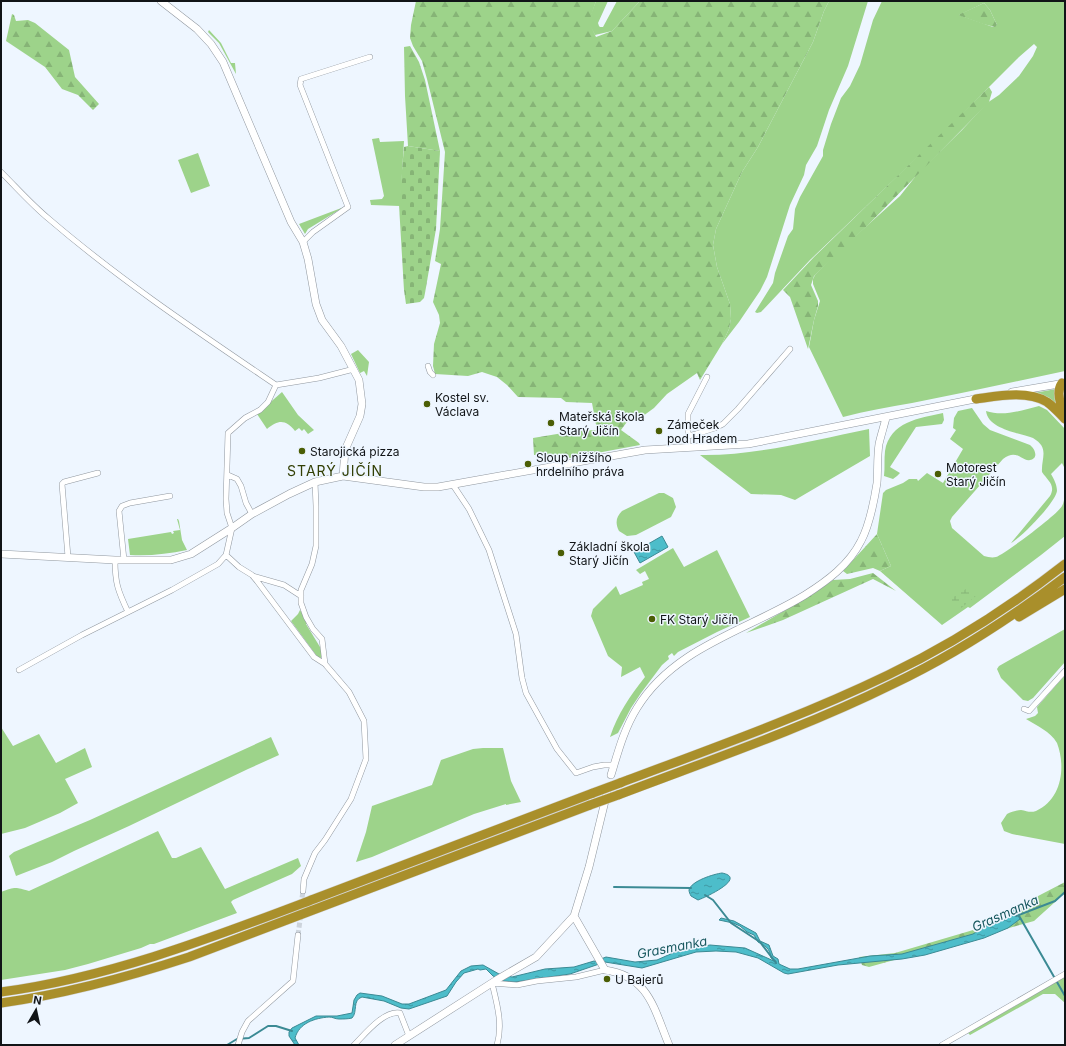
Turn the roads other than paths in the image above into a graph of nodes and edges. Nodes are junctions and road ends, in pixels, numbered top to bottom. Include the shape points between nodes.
1 (161, 1) edge
2 (370, 57) dead end
3 (1, 172) edge
4 (302, 242) junction
5 (790, 349) dead end
6 (428, 366) dead end
7 (354, 369) junction
8 (433, 375) dead end
9 (708, 377) dead end
10 (1064, 384) edge
11 (276, 385) junction
12 (976, 399) junction
13 (1065, 413) edge
14 (886, 418) junction
15 (1065, 419) edge
16 (688, 436) junction
17 (688, 447) junction
18 (98, 473) dead end
19 (228, 476) junction
20 (343, 476) junction
21 (315, 482) junction
22 (453, 485) junction
23 (170, 496) dead end
24 (252, 514) junction
25 (232, 528) junction
26 (1, 554) edge
27 (226, 555) junction
28 (68, 557) junction
29 (115, 560) junction
30 (124, 560) junction
31 (1063, 565) edge
32 (252, 575) junction
33 (1065, 577) edge
34 (1065, 589) edge
35 (301, 596) junction
36 (128, 612) junction
37 (971, 641) junction
38 (325, 664) junction
39 (19, 670) dead end
40 (1065, 671) edge
41 (1024, 709) dead end
42 (614, 765) junction
43 (611, 775) dead end
44 (607, 793) dead end
45 (303, 891) tunnel mouth
46 (574, 916) junction
47 (298, 935) tunnel mouth
48 (602, 966) junction
49 (1065, 974) edge
50 (495, 981) junction
51 (1, 992) edge
52 (1, 1003) edge
53 (409, 1036) junction
54 (238, 1044) edge
55 (354, 1045) edge
56 (395, 1045) edge
57 (498, 1045) edge
58 (669, 1045) edge
59 (942, 1045) edge

1 - 4 street via 197,29 212,44 223,62 291,222
2 - 4 street via 301,79 300,85 348,207
3 - 11 street via 48,218 90,253 180,320
4 - 7 street via 322,320
5 - 16 street via 723,424
6 - 8 street
7 - 11 street
7 - 20 street via 359,380 362,404 360,416 345,450
9 - 16 street via 688,414
10 - 12 street
10 - 13 highway via 1059,389 1059,397
11 - 19 street via 268,402 228,433
12 - 14 street
12 - 15 highway via 1024,395 1036,397 1050,404
14 - 17 street via 748,444
14 - 42 street via 879,444 877,484 871,513 862,541 850,559 829,578 785,607 700,648 677,664 658,681 638,707 625,731
16 - 17 street
17 - 22 street via 645,450
18 - 28 street via 62,484
19 - 24 street via 237,479 242,486 246,504
19 - 25 street via 227,513
20 - 21 street
20 - 22 street via 424,487
21 - 24 street
21 - 35 street via 316,546
22 - 42 street via 469,509 489,550 516,634 526,692 557,749 576,773 593,767
23 - 30 street via 122,506 119,511
24 - 25 street
25 - 27 street
25 - 30 street via 184,557 166,561
26 - 28 street
27 - 32 street
27 - 36 street via 218,564
28 - 29 street
29 - 30 street
29 - 36 street via 117,589
31 - 51 highway, bridge via 966,633 888,675 791,718 186,947 103,972
32 - 35 street via 284,585
32 - 38 street via 314,657
33 - 37 highway via 1026,606
34 - 37 highway via 1032,610
35 - 38 street via 306,617 322,639
36 - 39 street
37 - 52 highway, bridge via 915,673 794,728 190,957 83,988
38 - 45 street via 349,692 364,721 366,759 351,799 315,853 304,879
40 - 41 street via 1029,711
42 - 43 street
44 - 46 street via 590,867
46 - 48 street
46 - 50 street via 536,958
47 - 54 street via 293,981 248,1021
48 - 50 street via 576,977 517,985
48 - 58 street via 633,978 649,995
49 - 59 street
50 - 53 street
50 - 57 street via 500,1022
53 - 55 street via 400,1013 395,1012 386,1016
53 - 56 street

